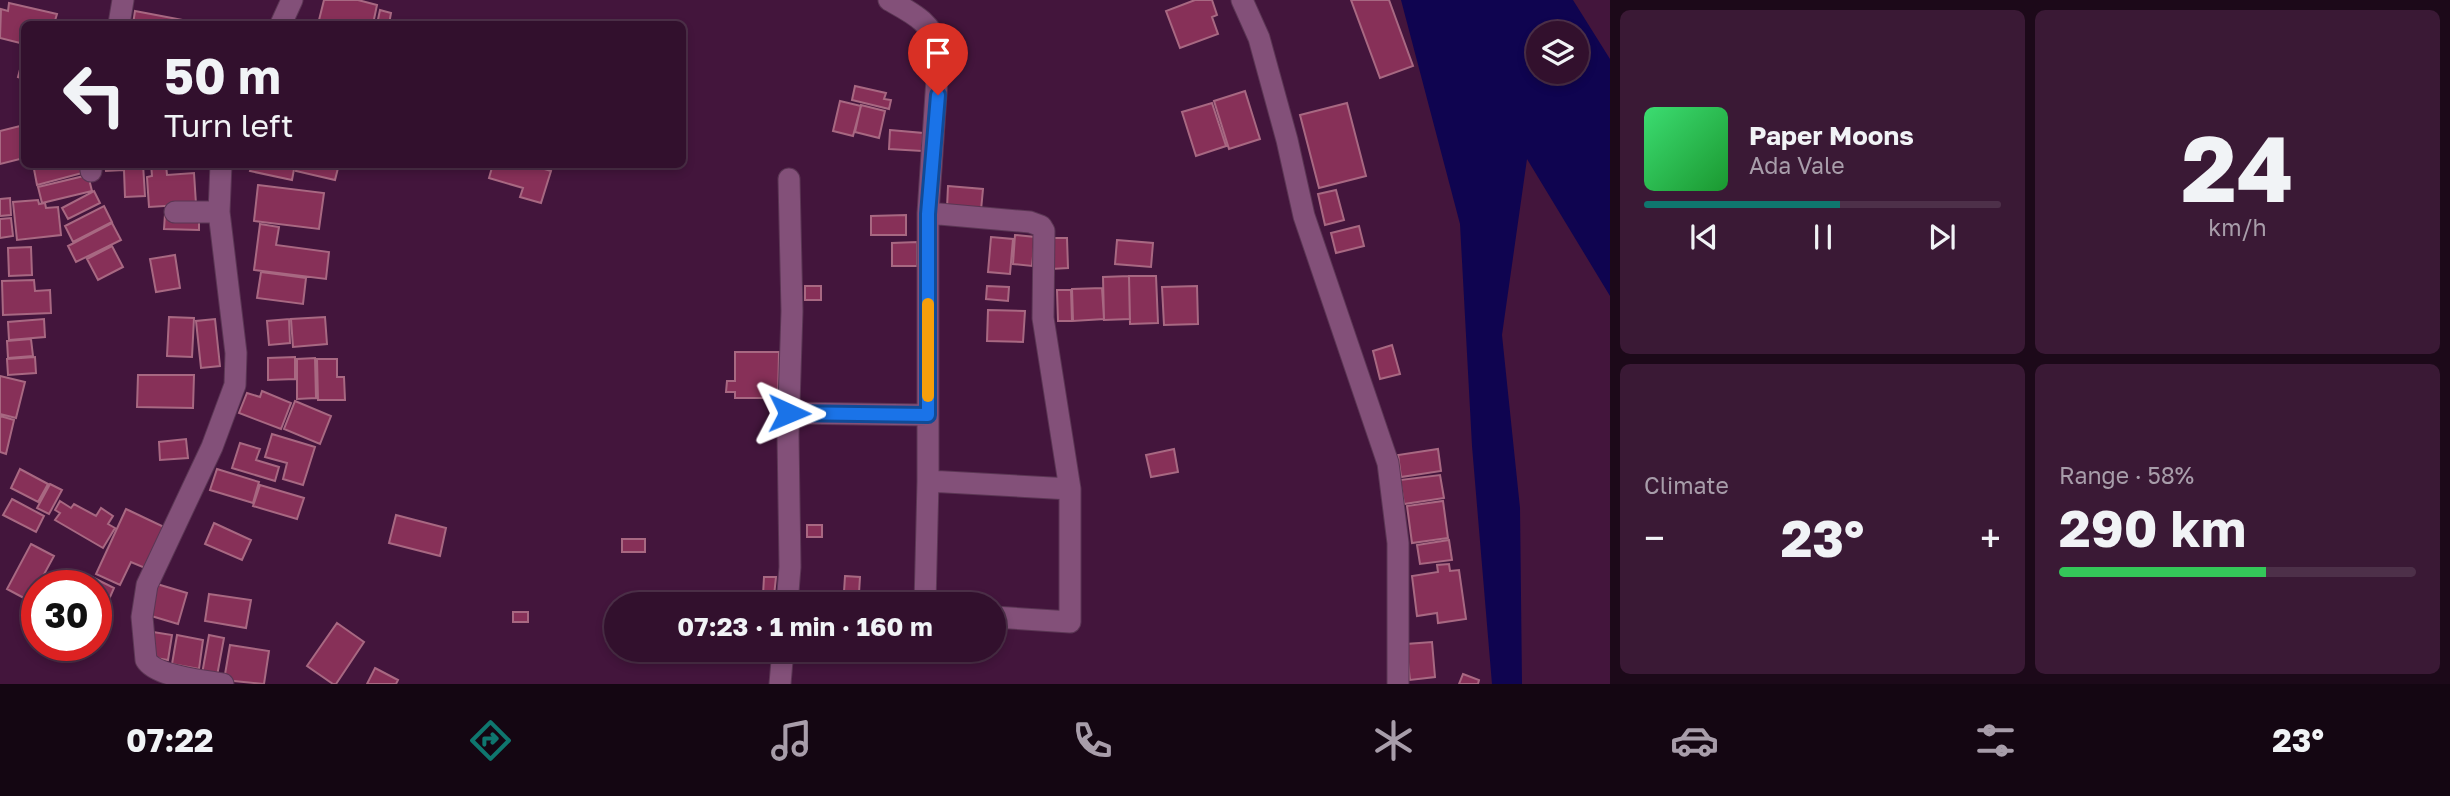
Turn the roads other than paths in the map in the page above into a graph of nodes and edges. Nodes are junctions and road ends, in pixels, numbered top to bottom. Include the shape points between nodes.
1 (123, 0) edge
2 (292, 0) edge
3 (890, 0) edge
4 (1242, 0) edge
5 (120, 21) edge
6 (282, 21) edge
7 (221, 168) edge
8 (789, 179) dead end
9 (175, 212) dead end
10 (219, 212) junction
11 (928, 214) junction
12 (789, 413) junction
13 (928, 415) junction
14 (928, 481) junction
15 (1070, 489) junction
16 (789, 592) edge
17 (925, 592) edge
18 (1006, 618) edge
19 (782, 662) edge
20 (159, 678) edge
21 (223, 684) edge
22 (780, 684) edge
23 (1398, 684) edge

1 - 5 street
2 - 6 street
3 - 11 street via 927,24 939,49
4 - 23 street via 1259,38 1304,216 1388,463 1398,543
7 - 10 street
8 - 12 street
9 - 10 street
10 - 20 street via 236,353 235,385 212,447 147,585 142,617 146,660
11 - 13 street
11 - 15 street via 1030,222 1044,230 1043,318
12 - 13 street
12 - 16 street
13 - 14 street
14 - 15 street
14 - 17 street
15 - 18 street via 1070,622
19 - 22 street
20 - 21 street

